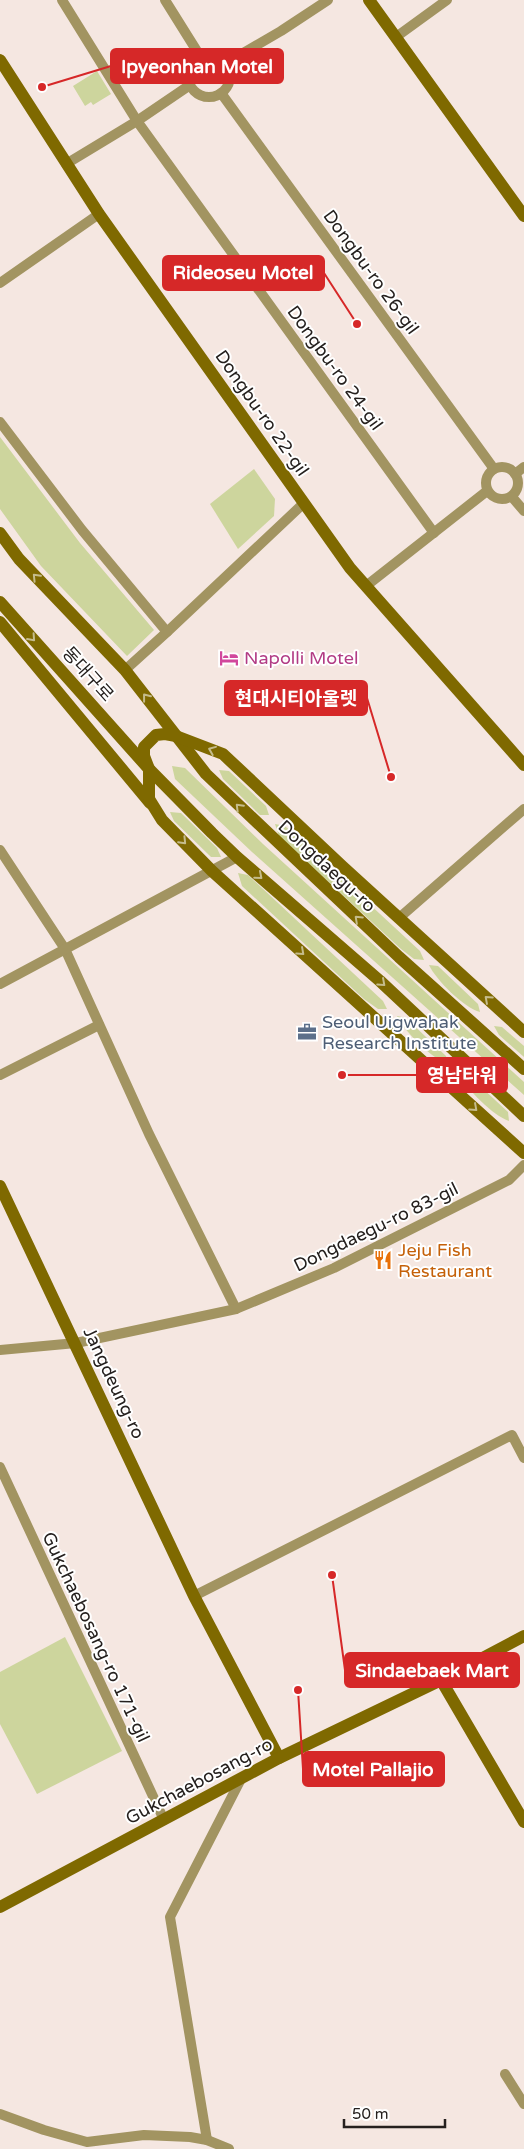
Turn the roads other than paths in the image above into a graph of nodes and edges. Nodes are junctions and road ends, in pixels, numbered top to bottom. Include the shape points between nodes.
1 (62, 0) edge
2 (165, 0) edge
3 (328, 0) edge
4 (368, 0) edge
5 (447, 0) edge
6 (396, 37) junction
7 (200, 56) junction
8 (0, 60) edge
9 (226, 63) junction
10 (190, 85) junction
11 (221, 93) junction
12 (137, 121) junction
13 (66, 164) junction
14 (100, 214) junction
15 (524, 216) edge
16 (0, 283) edge
17 (0, 422) edge
18 (524, 467) edge
19 (494, 469) junction
20 (515, 474) junction
21 (487, 491) junction
22 (512, 497) junction
23 (304, 502) junction
24 (524, 511) edge
25 (0, 533) edge
26 (434, 533) junction
27 (366, 586) junction
28 (0, 602) edge
29 (0, 622) edge
30 (167, 632) junction
31 (125, 670) junction
32 (176, 736) junction
33 (524, 765) edge
34 (149, 769) junction
35 (524, 809) edge
36 (162, 820) junction
37 (0, 850) edge
38 (238, 857) junction
39 (212, 871) junction
40 (399, 918) junction
41 (65, 949) junction
42 (0, 984) edge
43 (99, 1025) junction
44 (524, 1032) edge
45 (524, 1069) edge
46 (0, 1075) edge
47 (524, 1116) edge
48 (524, 1153) edge
49 (524, 1165) edge
50 (0, 1186) edge
51 (236, 1309) junction
52 (76, 1343) junction
53 (0, 1350) edge
54 (524, 1458) edge
55 (0, 1467) edge
56 (194, 1596) junction
57 (524, 1636) edge
58 (441, 1680) junction
59 (279, 1758) junction
60 (241, 1779) junction
61 (164, 1820) junction
62 (524, 1822) edge
63 (0, 1907) edge
64 (504, 2074) dead end
65 (524, 2103) edge
66 (0, 2114) edge
67 (207, 2140) junction
68 (230, 2149) edge

1 - 12 street, Dongbu-ro 24-gil
2 - 7 street
3 - 9 street
4 - 6 main road
5 - 6 street
6 - 15 main road
7 - 9 street via 214,55
7 - 10 street via 190,66
8 - 13 main road, Dongbu-ro 22-gil
9 - 11 street via 230,81
10 - 11 street via 204,97
10 - 12 street
11 - 19 street, Dongbu-ro 26-gil
12 - 13 street
12 - 26 street, Dongbu-ro 24-gil
13 - 14 main road, Dongbu-ro 22-gil
14 - 16 street
14 - 23 main road, Dongbu-ro 22-gil
17 - 30 street via 82,530
18 - 20 street
19 - 20 street via 506,468
19 - 21 street via 486,480
20 - 22 street via 519,484
21 - 22 street via 490,496 501,500
21 - 26 street
22 - 24 street
23 - 27 main road, Dongbu-ro 22-gil
23 - 30 street
31 -> 25 main road, Dongdaegu-ro via 19,559
26 - 27 street
27 - 33 main road, Dongbu-ro 22-gil
28 -> 34 main road, 동대구로
29 - 36 main road
30 - 31 street
32 -> 31 main road, Dongdaegu-ro
32 - 34 main road via 156,736 144,746
40 -> 32 main road via 223,754
45 -> 32 main road, Dongdaegu-ro via 399,958 252,820 206,774
34 - 36 main road via 149,799
34 - 38 main road
35 - 40 street
36 -> 39 main road
37 - 41 street
38 - 39 street
38 -> 47 main road via 380,981
39 - 41 street
39 -> 48 main road
44 -> 40 main road
41 - 42 street
41 - 43 street
43 - 46 street
43 - 51 street
49 - 51 street, Dongdaegu-ro 83-gil via 509,1180 334,1268
50 - 52 main road, Jangdeung-ro
51 - 52 street, Dongdaegu-ro 83-gil
52 - 53 street, Dongdaegu-ro 83-gil
52 - 56 main road, Jangdeung-ro
54 - 56 street via 512,1435
55 - 61 street, Gukchaebosang-ro 171-gil
56 - 59 main road, Jangdeung-ro
57 - 58 main road, Gukchaebosang-ro
58 - 59 main road, Gukchaebosang-ro
58 - 62 main road
59 - 60 main road, Gukchaebosang-ro
60 - 61 main road, Gukchaebosang-ro
60 - 67 street via 170,1918
61 - 63 main road, Gukchaebosang-ro
64 - 65 street
66 - 67 street via 88,2142 144,2135
67 - 68 street

